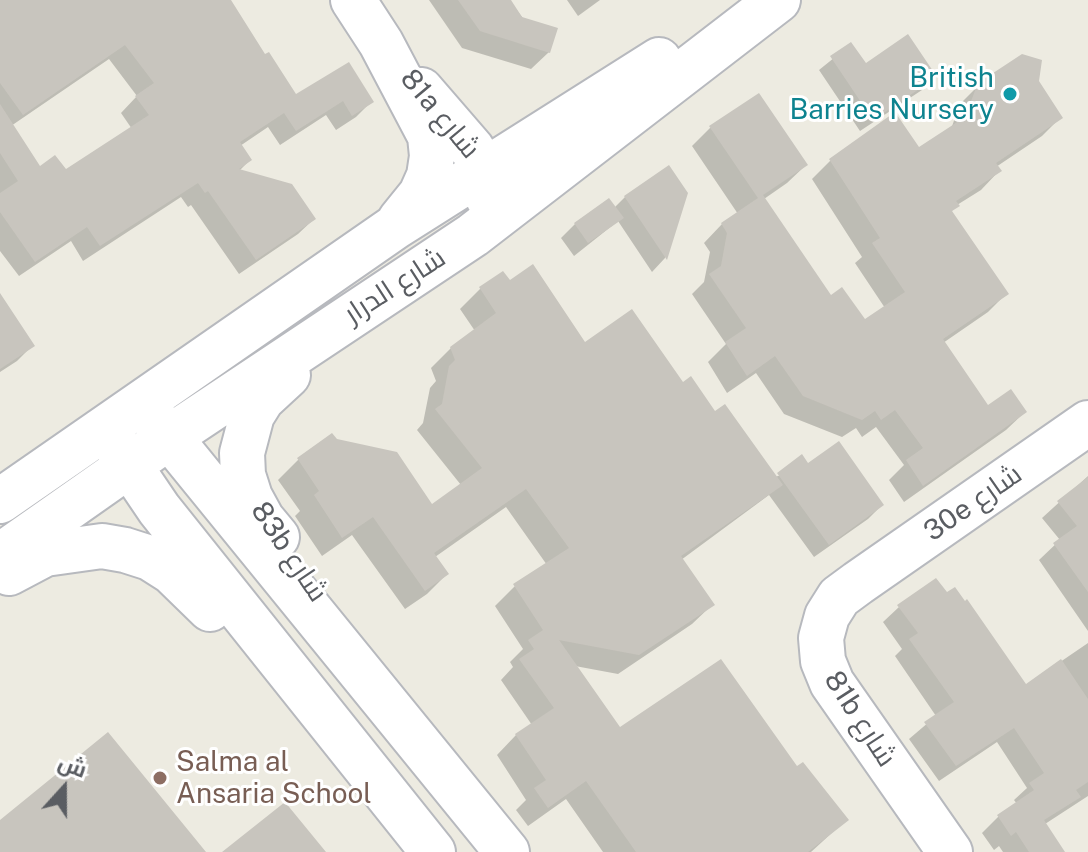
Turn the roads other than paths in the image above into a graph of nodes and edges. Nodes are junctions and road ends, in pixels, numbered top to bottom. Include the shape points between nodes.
1 (353, 0) edge
2 (755, 0) edge
3 (778, 0) edge
4 (381, 43) junction
5 (486, 171) junction
6 (395, 227) junction
7 (473, 235) junction
8 (353, 314) junction
9 (142, 402) junction
10 (1088, 423) edge
11 (104, 430) junction
12 (168, 438) junction
13 (131, 465) junction
14 (0, 501) edge
15 (0, 556) edge
16 (0, 579) edge
17 (858, 583) joint
18 (259, 634) junction
19 (336, 641) junction
20 (433, 852) edge
21 (507, 852) edge
22 (950, 852) edge

1 - 4 street, 81a شارع
2 - 5 street, شارع الدرار
3 - 7 street, شارع الدرار
4 - 5 street, 81a شارع
4 - 6 street, 81a شارع via 430,136 432,156 421,194
5 - 6 street, شارع الدرار
5 - 7 street, 81a شارع via 489,194
6 - 9 street, شارع الدرار
7 - 8 street, شارع الدرار
8 - 12 street, شارع الدرار
8 - 19 street, 83b شارع via 325,348 262,399 242,453 250,497 324,598
9 - 11 street, شارع الدرار
9 - 12 street, 83b شارع
10 - 17 street, 30e شارع
11 - 13 street
11 - 14 street, شارع الدرار
12 - 13 street, شارع الدرار
12 - 19 street, 83b شارع
13 - 15 street, شارع الدرار
13 - 18 street via 159,509
16 - 18 street via 45,554 102,546 125,550 150,558 221,617
17 - 22 street, 81b شارع via 839,597 827,616 821,638 823,661 832,683
18 - 20 street
19 - 21 street, 83b شارع

